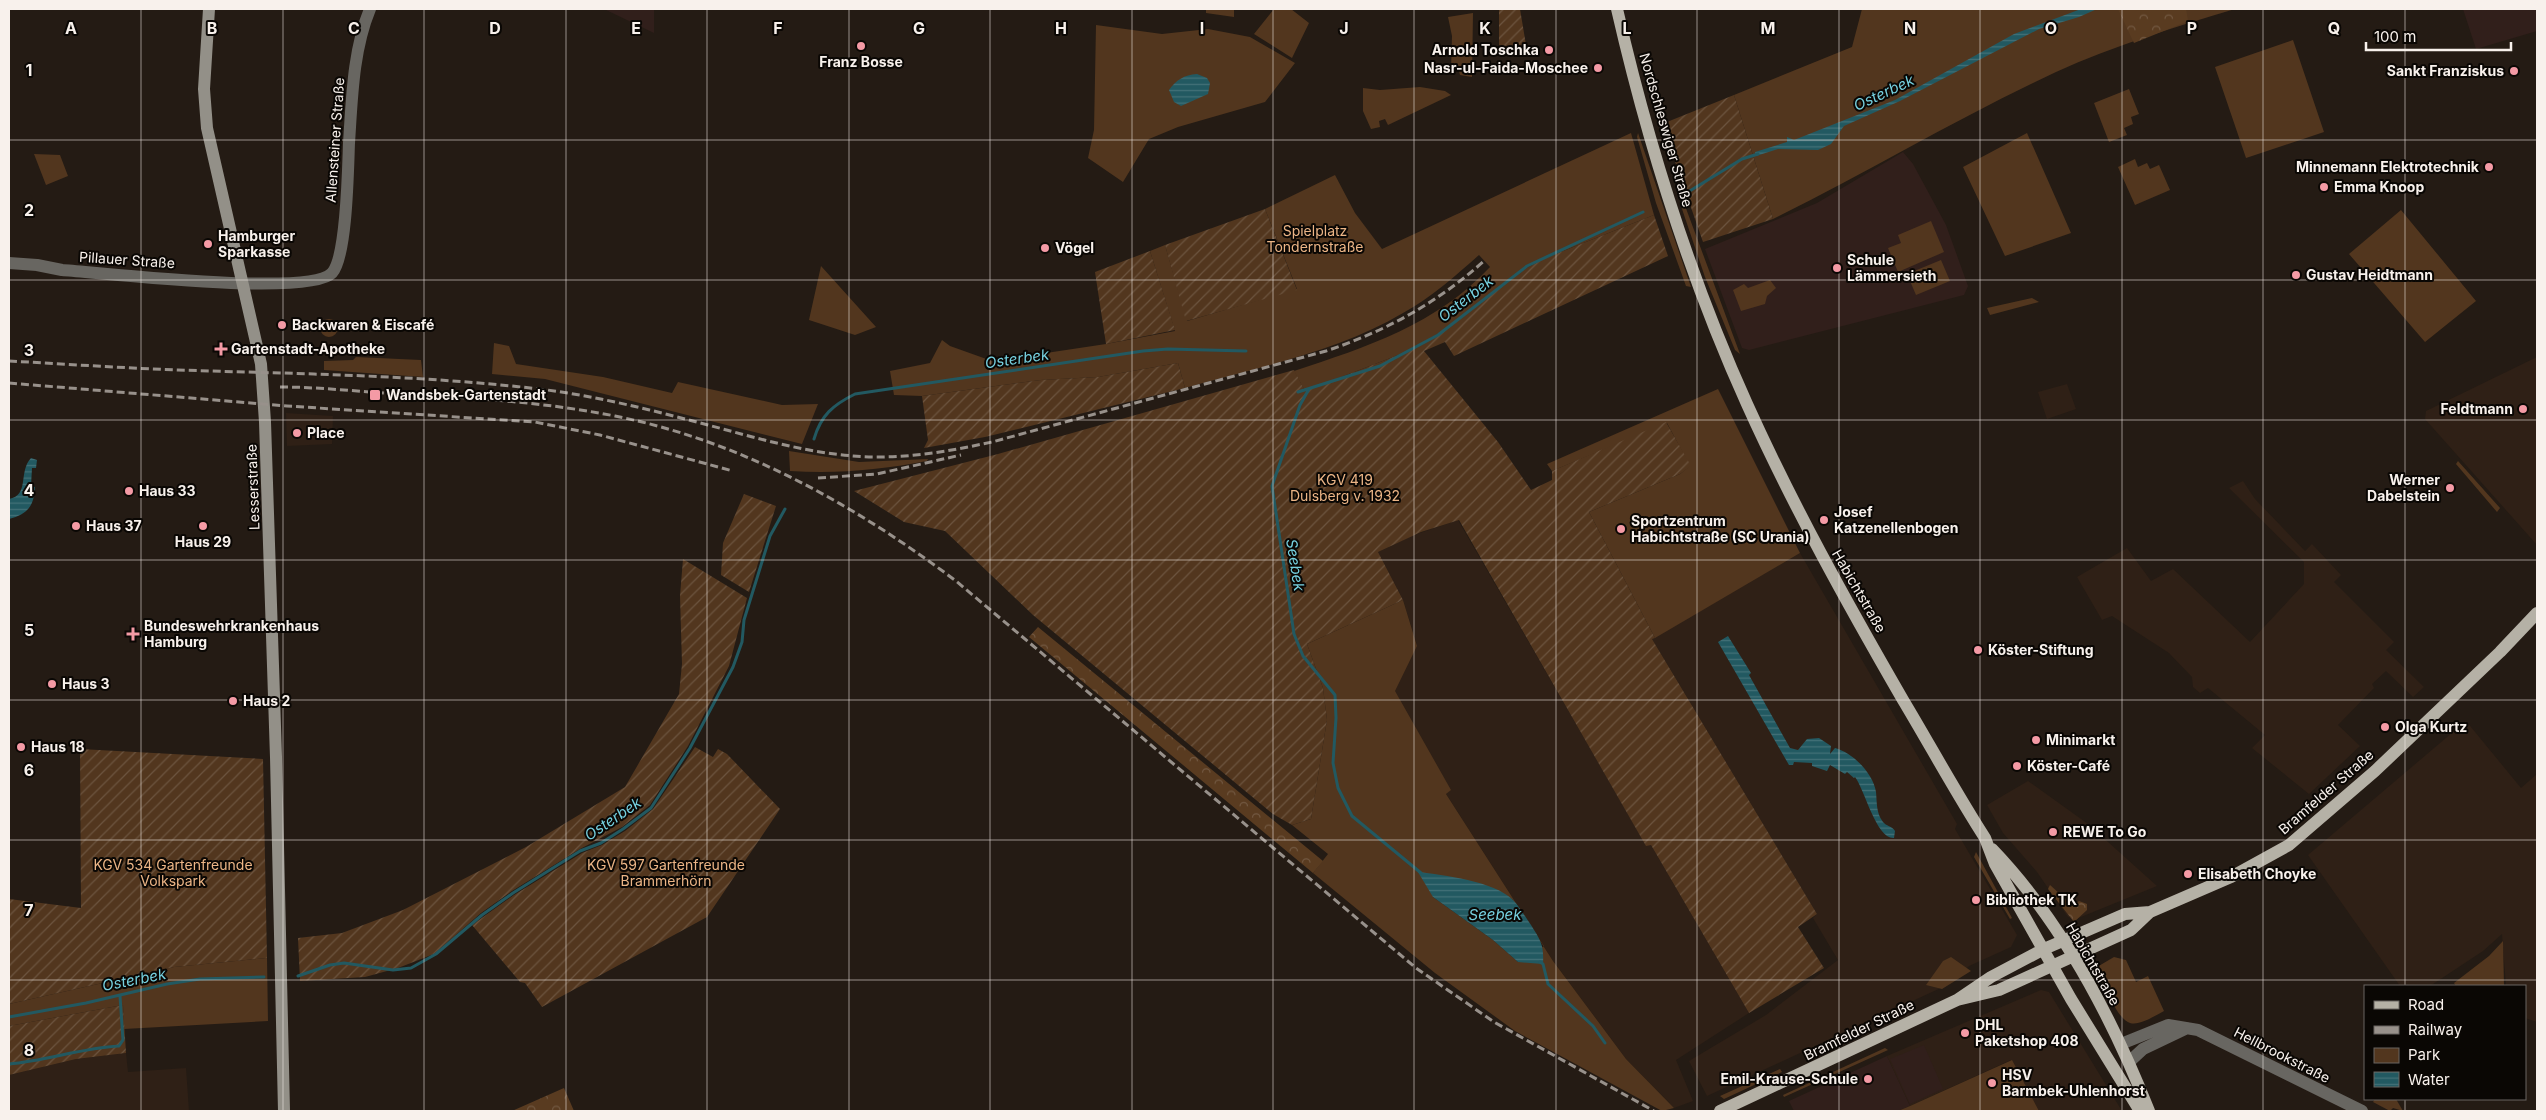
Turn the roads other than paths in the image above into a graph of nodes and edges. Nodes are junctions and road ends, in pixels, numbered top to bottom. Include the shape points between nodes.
1 (209, 9) edge
2 (370, 9) edge
3 (1617, 9) edge
4 (1679, 229) joint
5 (9, 263) edge
6 (333, 273) joint
7 (243, 283) junction
8 (2537, 613) edge
9 (1989, 845) junction
10 (2150, 912) junction
11 (2062, 942) junction
12 (2044, 950) junction
13 (2072, 957) junction
14 (2052, 965) junction
15 (1957, 1000) junction
16 (2187, 1028) junction
17 (2121, 1044) junction
18 (2129, 1062) junction
19 (284, 1111) edge
20 (1720, 1111) edge
21 (2140, 1111) edge
22 (2149, 1111) edge
23 (2362, 1111) edge

1 - 7 main road, Lesserstraße via 204,89 207,128
2 - 6 street, Allensteiner Straße via 357,54 343,234
3 - 4 main road, Nordschleswiger Straße via 1647,126
4 - 9 main road, Habichtstraße via 1726,354 1793,502
5 - 7 street, Pillauer Straße
6 - 7 street, Pillauer Straße via 312,280 269,285
7 - 19 main road, Lesserstraße via 260,364 266,422
8 - 10 main road, Bramfelder Straße via 2375,771 2289,845 2231,877
9 - 11 main road, Habichtstraße via 2023,884
9 - 12 main road, Habichtstraße via 1995,864
10 - 11 main road, Bramfelder Straße via 2125,914
10 - 13 main road, Bramfelder Straße via 2131,930
11 - 12 main road, Bramfelder Straße
11 - 13 main road, Habichtstraße
12 - 14 main road, Habichtstraße
12 - 15 main road, Bramfelder Straße via 1991,977
13 - 14 main road, Bramfelder Straße
13 - 17 main road, Habichtstraße
14 - 15 main road, Bramfelder Straße via 1999,990
14 - 21 main road, Habichtstraße
15 - 20 main road, Bramfelder Straße
16 - 17 street, Hellbrookstraße via 2168,1025
16 - 18 street via 2143,1049
16 - 23 street, Hellbrookstraße
17 - 18 main road, Habichtstraße
18 - 22 main road, Habichtstraße

